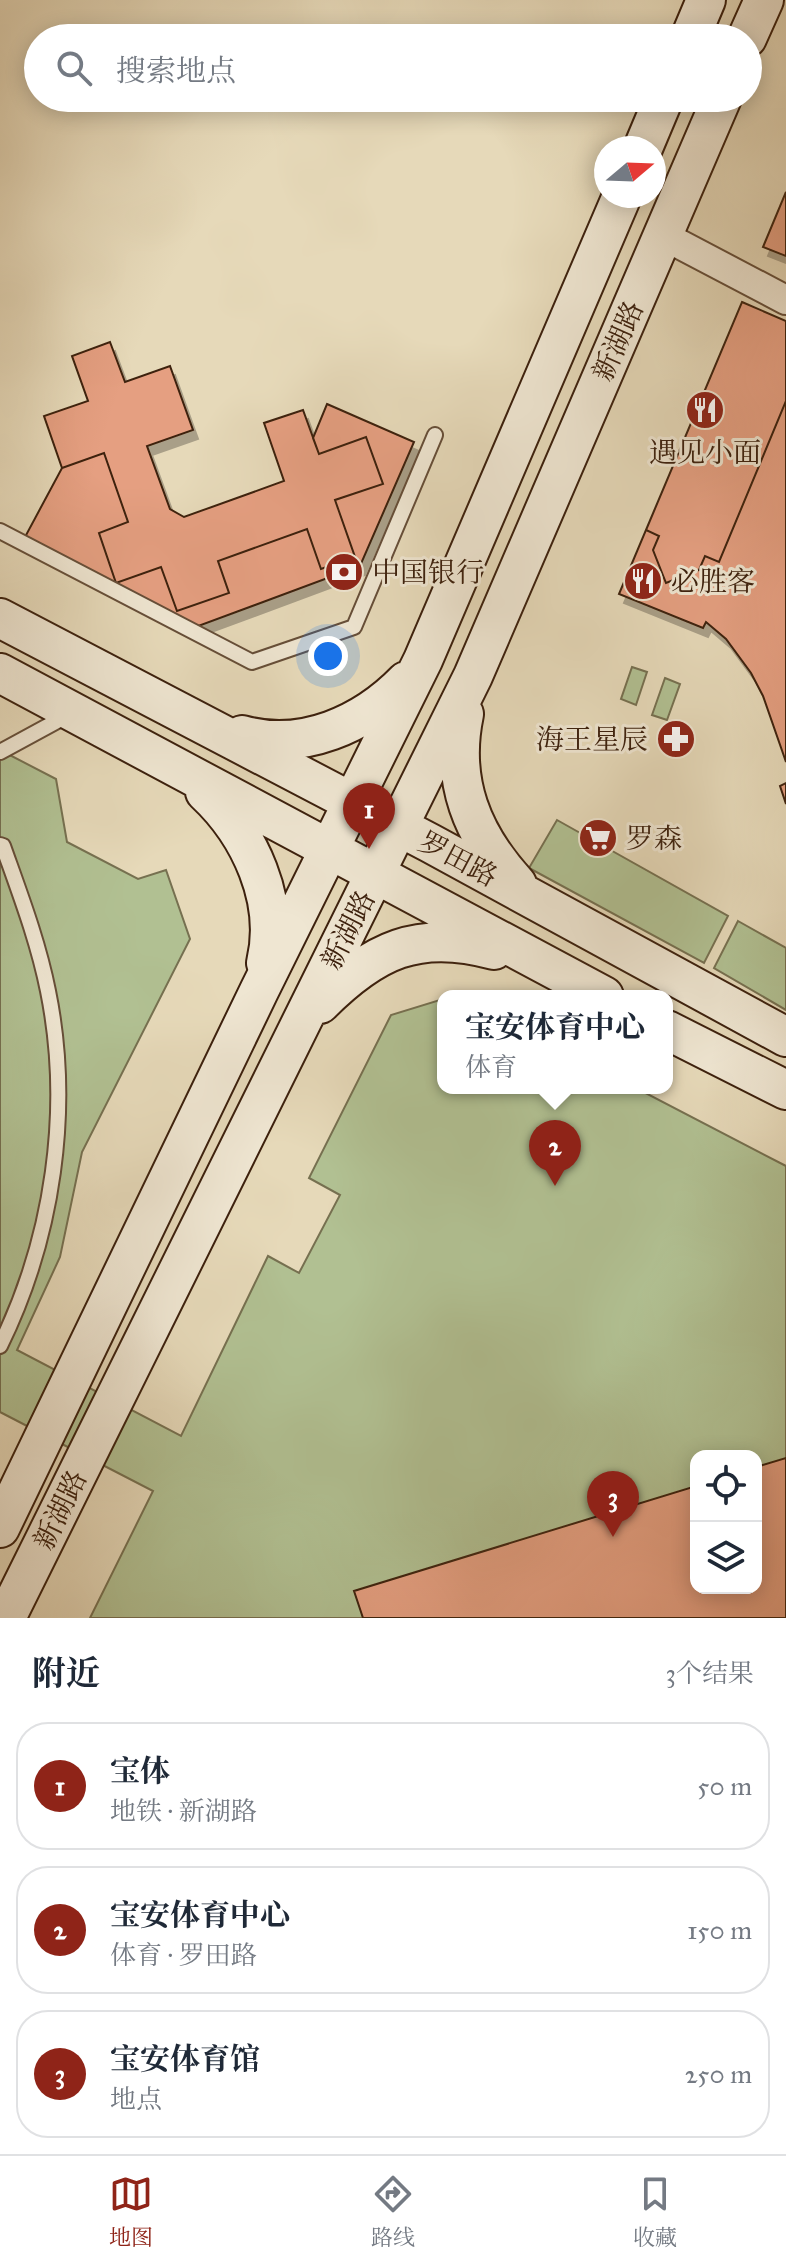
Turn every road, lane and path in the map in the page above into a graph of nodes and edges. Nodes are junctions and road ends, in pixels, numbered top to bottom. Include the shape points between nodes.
1 (706, 0) edge
2 (764, 0) edge
3 (696, 24) edge
4 (753, 24) edge
5 (658, 112) edge
6 (716, 112) edge
7 (648, 136) edge
8 (617, 208) edge
9 (664, 236) junction
10 (786, 300) edge
11 (435, 435) dead end
12 (0, 531) edge
13 (0, 618) edge
14 (423, 660) junction
15 (0, 673) edge
16 (473, 676) junction
17 (74, 712) junction
18 (208, 725) junction
19 (0, 752) edge
20 (180, 768) junction
21 (353, 802) junction
22 (400, 827) junction
23 (0, 845) edge
24 (330, 851) junction
25 (376, 875) junction
26 (531, 898) junction
27 (540, 962) junction
28 (593, 990) edge
29 (259, 991) junction
30 (301, 1023) junction
31 (673, 1033) edge
32 (786, 1037) edge
33 (786, 1090) edge
34 (0, 1346) edge
35 (0, 1528) edge
36 (6, 1618) edge

1 - 3 main road
2 - 4 main road
5 - 7 main road
6 - 9 main road, 新湖路
8 - 14 main road, 新湖路
9 - 10 street
9 - 16 main road, 新湖路
11 - 12 lane via 354,627 252,662
13 - 18 main road, 罗田路
14 - 18 main road via 386,701 326,733 258,739
14 - 21 main road, 新湖路
15 - 17 main road, 罗田路
16 - 22 main road, 新湖路
16 - 26 main road via 462,727 461,781 487,846
17 - 19 lane
17 - 20 main road, 罗田路
18 - 21 main road, 罗田路
20 - 24 main road, 罗田路
20 - 29 main road via 223,809 260,876 270,947
21 - 22 main road, 罗田路
21 - 24 main road, 新湖路
22 - 25 main road, 新湖路
22 - 26 main road, 罗田路
23 - 34 lane via 32,928 49,993 59,1084 54,1167 31,1274
24 - 25 main road, 罗田路
24 - 29 main road, 新湖路
25 - 27 main road, 罗田路
25 - 30 main road, 新湖路
26 - 32 main road, 罗田路
27 - 28 main road, 罗田路
27 - 30 main road via 471,943 407,944 356,970
29 - 35 main road, 新湖路
30 - 36 main road, 新湖路
31 - 33 main road

